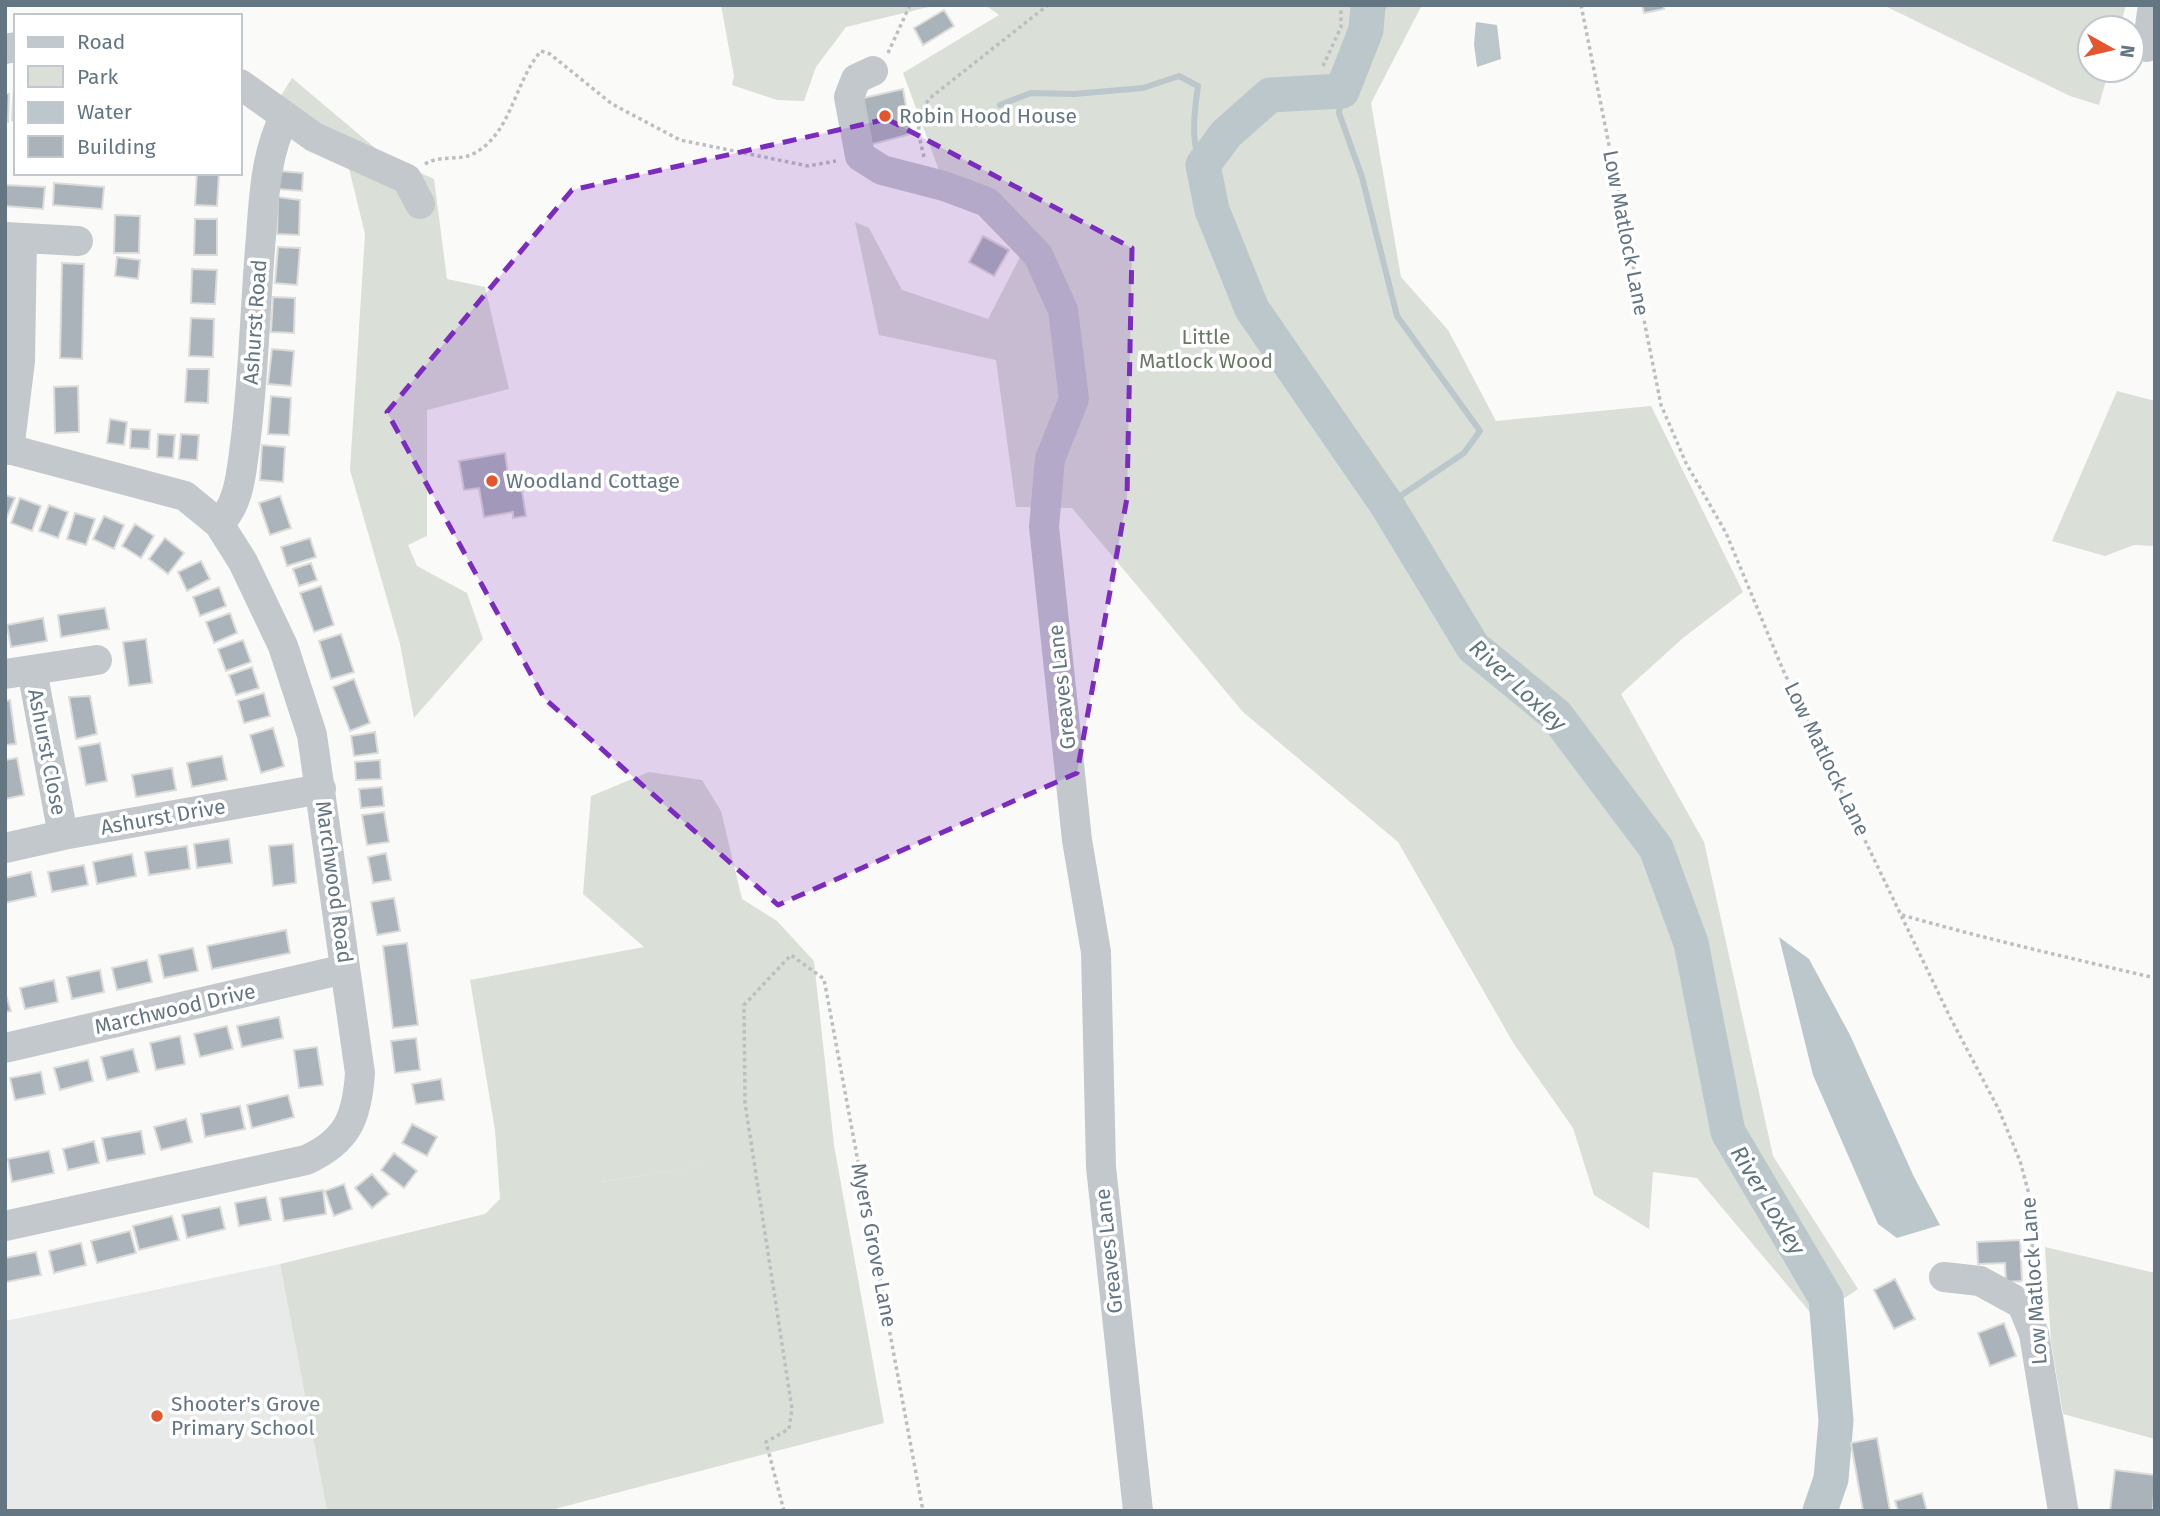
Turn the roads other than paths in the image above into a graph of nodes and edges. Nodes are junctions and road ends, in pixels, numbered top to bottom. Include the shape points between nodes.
1 (2152, 5) edge
2 (2147, 47) dead end
3 (873, 71) road end
4 (242, 85) edge
5 (285, 116) junction
6 (414, 191) road end
7 (14, 238) edge
8 (78, 241) dead end
9 (7, 449) edge
10 (219, 524) junction
11 (97, 660) dead end
12 (18, 672) edge
13 (321, 789) junction
14 (62, 835) junction
15 (5, 848) edge
16 (345, 969) junction
17 (5, 1048) edge
18 (5, 1226) edge
19 (1944, 1277) dead end
20 (1138, 1511) edge
21 (2063, 1511) edge

1 - 2 street
3 - 20 street, Greaves Lane via 856,79 849,97 860,156 883,170 986,202 1038,255 1063,310 1074,399 1050,459 1044,527 1077,840 1096,952 1101,1167
4 - 5 street
5 - 6 street via 314,137
5 - 10 street, Ashurst Road via 275,136 265,191 240,480 232,512
7 - 8 street
7 - 9 street via 20,361
9 - 10 street, Marchwood Road via 185,496
10 - 13 street, Marchwood Road via 243,562 283,646 312,735
11 - 12 street, Ashurst Close
12 - 14 street, Ashurst Close
13 - 14 street, Ashurst Drive
13 - 16 street, Marchwood Road
14 - 15 street, Ashurst Drive
16 - 17 street, Marchwood Drive
16 - 18 street, Marchwood Road via 360,1073 358,1095 343,1135 326,1151 306,1160
19 - 21 street, Low Matlock Lane via 1980,1280 2022,1304 2034,1334

